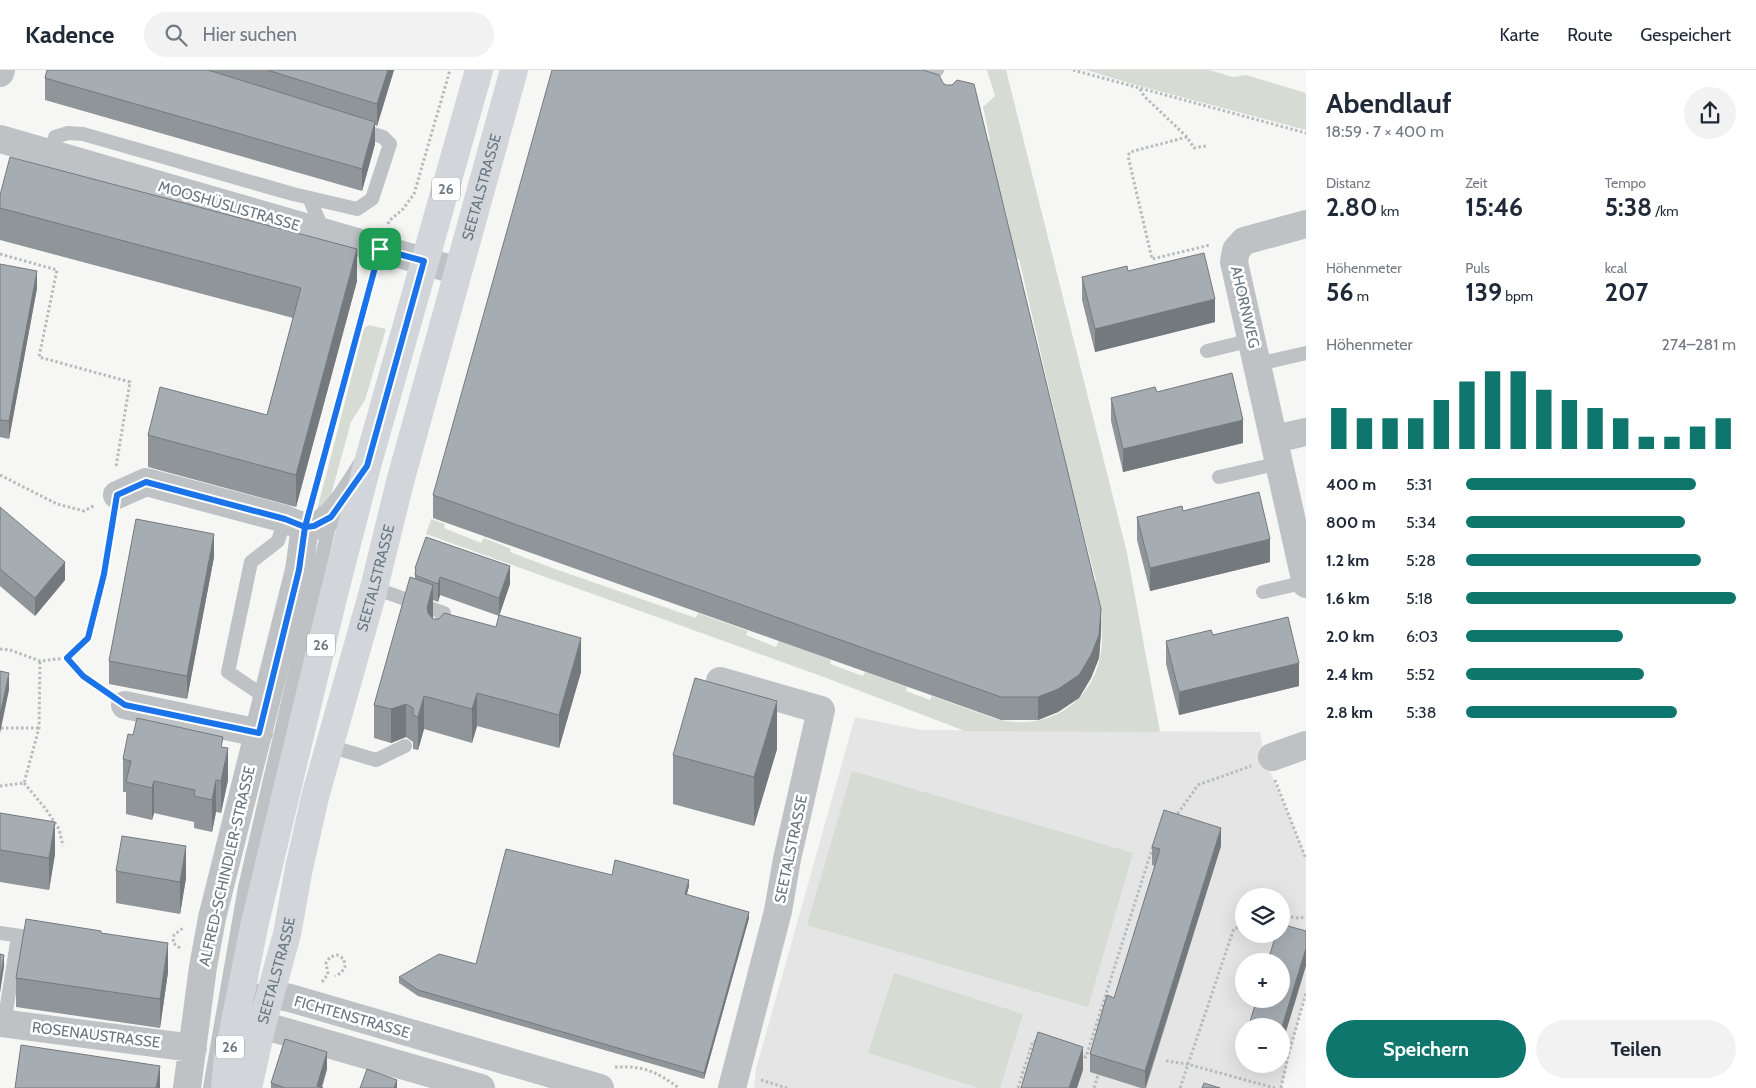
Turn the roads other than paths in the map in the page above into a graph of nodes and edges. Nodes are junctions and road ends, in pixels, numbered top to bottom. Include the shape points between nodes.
1 (479, 70) edge
2 (514, 70) edge
3 (939, 70) edge
4 (906, 80) edge
5 (945, 85) edge
6 (345, 125) edge
7 (0, 139) edge
8 (50, 155) junction
9 (309, 198) junction
10 (1306, 224) edge
11 (325, 233) junction
12 (424, 261) junction
13 (458, 271) junction
14 (1207, 352) dead end
15 (1255, 352) junction
16 (1306, 354) edge
17 (1306, 432) edge
18 (1277, 451) junction
19 (367, 466) junction
20 (1219, 476) dead end
21 (117, 495) road end
22 (331, 517) junction
23 (295, 523) junction
24 (1305, 571) edge
25 (374, 588) junction
26 (1263, 592) dead end
27 (436, 644) edge
28 (720, 681) dead end
29 (268, 699) junction
30 (125, 705) road end
31 (259, 733) junction
32 (1306, 745) edge
33 (329, 746) junction
34 (405, 746) dead end
35 (1270, 758) road end
36 (376, 760) junction
37 (379, 774) dead end
38 (0, 933) edge
39 (18, 936) junction
40 (55, 941) edge
41 (271, 994) junction
42 (238, 1006) junction
43 (2, 1024) edge
44 (262, 1025) junction
45 (205, 1046) junction
46 (187, 1088) edge
47 (210, 1088) edge
48 (224, 1088) edge
49 (248, 1088) edge
50 (481, 1088) edge
51 (600, 1088) edge
52 (732, 1088) edge

1 - 12 main road, SEETALSTRASSE / 26
2 - 13 main road, SEETALSTRASSE / 26
3 - 4 lane via 914,82
3 - 5 lane
6 - 9 lane via 383,137 390,144 372,199 357,209
7 - 8 street, MOOSHÜSLISTRASSE
8 - 9 lane via 55,137 68,133 83,134
8 - 11 street, MOOSHÜSLISTRASSE
9 - 11 lane
10 - 15 street, AHORNWEG via 1244,241 1236,250 1234,262
11 - 12 street, MOOSHÜSLISTRASSE
12 - 13 street, MOOSHÜSLISTRASSE
12 - 19 main road, SEETALSTRASSE / 26
13 - 25 main road, SEETALSTRASSE / 26
14 - 15 lane
15 - 16 lane
15 - 18 street, AHORNWEG
17 - 18 street
18 - 20 lane
18 - 24 street, AHORNWEG
19 - 22 street
19 - 42 main road, SEETALSTRASSE / 26 via 302,724
21 - 23 street via 146,482
22 - 23 street via 314,526
22 - 45 lane
23 - 29 street, ALFRED-SCHINDLER-STRASSE via 299,570
23 - 29 lane via 251,562 228,672
24 - 26 lane
25 - 27 lane via 444,613
25 - 33 main road, SEETALSTRASSE / 26
28 - 52 street, SEETALSTRASSE via 821,710 778,911
29 - 31 street, ALFRED-SCHINDLER-STRASSE
30 - 31 street
31 - 45 street, ALFRED-SCHINDLER-STRASSE via 212,918 203,967
32 - 35 street
33 - 36 lane
33 - 41 main road, SEETALSTRASSE / 26
34 - 36 lane
36 - 37 lane
38 - 39 lane
39 - 40 lane
39 - 43 lane
41 - 42 street
41 - 44 main road, SEETALSTRASSE / 26
41 - 51 street, FICHTENSTRASSE
42 - 44 street
42 - 45 lane
42 - 48 main road, SEETALSTRASSE / 26
43 - 45 street, ROSENAUSTRASSE
44 - 49 main road, SEETALSTRASSE / 26
44 - 50 street
45 - 46 street, ALFRED-SCHINDLER-STRASSE
45 - 47 lane

